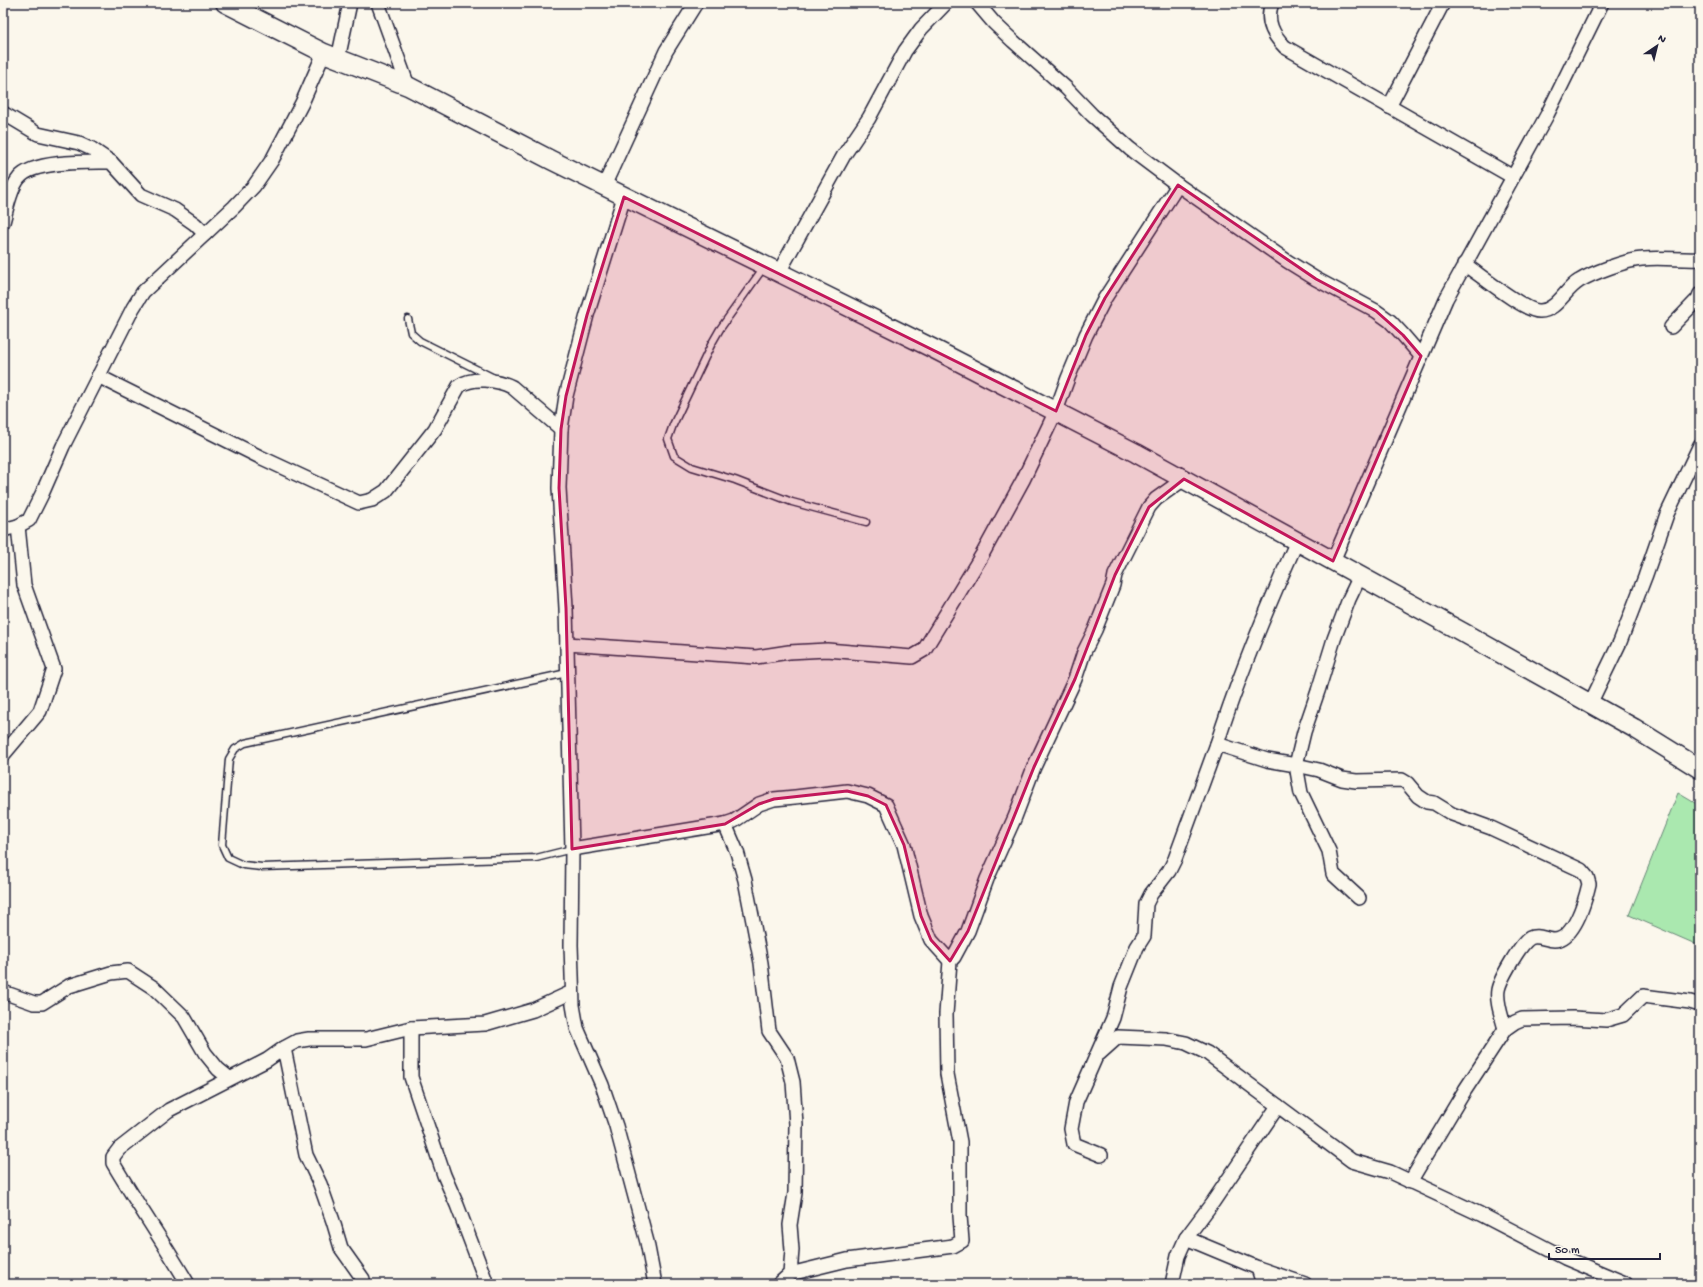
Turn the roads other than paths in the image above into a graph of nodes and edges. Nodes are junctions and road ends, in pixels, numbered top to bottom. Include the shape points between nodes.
1 (225, 3) edge
2 (350, 3) edge
3 (378, 3) edge
4 (696, 3) edge
5 (946, 3) edge
6 (977, 3) edge
7 (1272, 3) edge
8 (1443, 3) edge
9 (1602, 3) edge
10 (331, 56) junction
11 (408, 86) junction
12 (1389, 107) junction
13 (3, 113) edge
14 (111, 162) junction
15 (1513, 177) junction
16 (1178, 185) junction
17 (604, 186) junction
18 (624, 197) junction
19 (3, 222) edge
20 (205, 234) junction
21 (1700, 259) edge
22 (1464, 264) junction
23 (772, 268) junction
24 (1700, 294) edge
25 (408, 319) dead end
26 (1671, 327) dead end
27 (1421, 356) junction
28 (98, 376) junction
29 (504, 383) junction
30 (1056, 412) junction
31 (561, 429) junction
32 (1700, 445) edge
33 (1184, 479) junction
34 (866, 522) dead end
35 (18, 526) junction
36 (3, 530) edge
37 (1297, 541) junction
38 (1333, 561) junction
39 (1360, 576) junction
40 (567, 644) junction
41 (567, 673) junction
42 (1590, 704) junction
43 (1217, 744) junction
44 (3, 755) edge
45 (1296, 765) junction
46 (1700, 769) edge
47 (725, 824) junction
48 (572, 849) junction
49 (1359, 898) dead end
50 (950, 962) junction
51 (3, 992) edge
52 (572, 992) junction
53 (1700, 1005) edge
54 (411, 1028) junction
55 (1505, 1029) junction
56 (284, 1048) junction
57 (1097, 1056) junction
58 (229, 1078) junction
59 (1278, 1106) junction
60 (1101, 1154) dead end
61 (1410, 1182) junction
62 (1186, 1238) junction
63 (1258, 1268) junction
64 (790, 1274) junction
65 (188, 1284) edge
66 (363, 1284) edge
67 (487, 1284) edge
68 (655, 1284) edge
69 (779, 1284) edge
70 (1172, 1284) edge
71 (1263, 1284) edge
72 (1305, 1284) edge
73 (1627, 1284) edge

1 - 10 street
2 - 10 street
3 - 11 street
4 - 17 street via 666,52
5 - 23 street via 921,29 905,51 869,118
6 - 16 street via 1092,115 1130,149
7 - 12 street via 1269,24 1275,38 1285,47
8 - 12 street
9 - 15 street via 1547,115
10 - 11 street
10 - 20 street via 302,103 272,160 254,186
11 - 17 street
12 - 15 street
13 - 14 street via 38,134 92,148
14 - 19 street via 48,165 26,171 13,188
14 - 20 street via 141,195 175,210
15 - 22 street
16 - 27 street via 1316,279 1376,311 1399,330
16 - 30 street via 1105,298 1086,335
17 - 18 street
18 - 23 street
18 - 31 street via 587,315 566,396
20 - 28 street via 143,292
21 - 22 street via 1644,259 1627,263 1579,281 1547,310 1539,311 1526,307
22 - 27 street
23 - 30 street
23 - 34 lane via 720,329 668,439 674,456 692,467 792,502
24 - 26 street
25 - 29 lane via 411,333 420,341
27 - 38 street
28 - 29 street via 359,503 372,500 386,491 435,429 459,386 472,380
28 - 35 street via 29,520
29 - 31 street
30 - 33 street
30 - 40 street via 1023,480 982,554 924,650 919,654 905,656 827,650 756,657
31 - 40 street via 558,488
32 - 42 street via 1667,514 1620,642
33 - 37 street
33 - 50 street via 1149,507 1115,575 1075,680 1034,767 968,931
35 - 36 street
35 - 44 street via 24,585 54,669 40,711
37 - 38 street
37 - 43 street via 1256,633
38 - 39 street
39 - 42 street
39 - 45 street via 1334,639
40 - 41 street
41 - 48 street
41 - 48 lane via 245,743 235,749 229,759 222,845 228,858 243,865 262,867 536,858
42 - 46 street
43 - 45 street via 1267,760
43 - 57 street via 1175,859 1146,904 1144,936 1121,987 1113,1018
45 - 49 street via 1301,793 1329,851 1333,874
45 - 55 street via 1356,781 1402,780 1427,802 1569,864 1581,870 1587,877 1589,884 1572,930 1557,940 1534,936 1528,938 1502,979 1498,998
47 - 48 street
47 - 50 street via 759,804 795,797 848,791 868,796 886,805 904,846 921,916 931,940
47 - 64 street via 745,880 761,963 770,1031 787,1058 793,1082 796,1124 795,1193 790,1225
48 - 52 street
50 - 64 street via 946,1014 947,1074 960,1142 962,1241 953,1246 847,1260
51 - 58 street via 34,1003 42,1003 69,986 111,973 128,971 154,988 184,1017 205,1053
52 - 54 street via 533,1010 485,1024
52 - 68 street via 577,1028 602,1085 618,1132
53 - 55 street via 1644,996 1623,1015 1606,1020 1522,1019
54 - 56 street via 366,1039 309,1038
54 - 67 street via 411,1077 444,1174
55 - 61 street
56 - 58 street via 267,1060
56 - 66 street via 306,1155 320,1184 341,1248 363,1279
57 - 59 street via 1118,1037 1166,1039 1186,1043 1207,1052
57 - 60 street via 1076,1102 1071,1129 1074,1144
58 - 65 street via 169,1110 119,1149 113,1157 112,1163 141,1211 166,1245
59 - 61 street via 1352,1161 1390,1172
59 - 62 street
61 - 73 street via 1480,1214 1565,1258
62 - 63 street
62 - 70 street via 1178,1256
63 - 71 street
63 - 72 street
64 - 69 street

